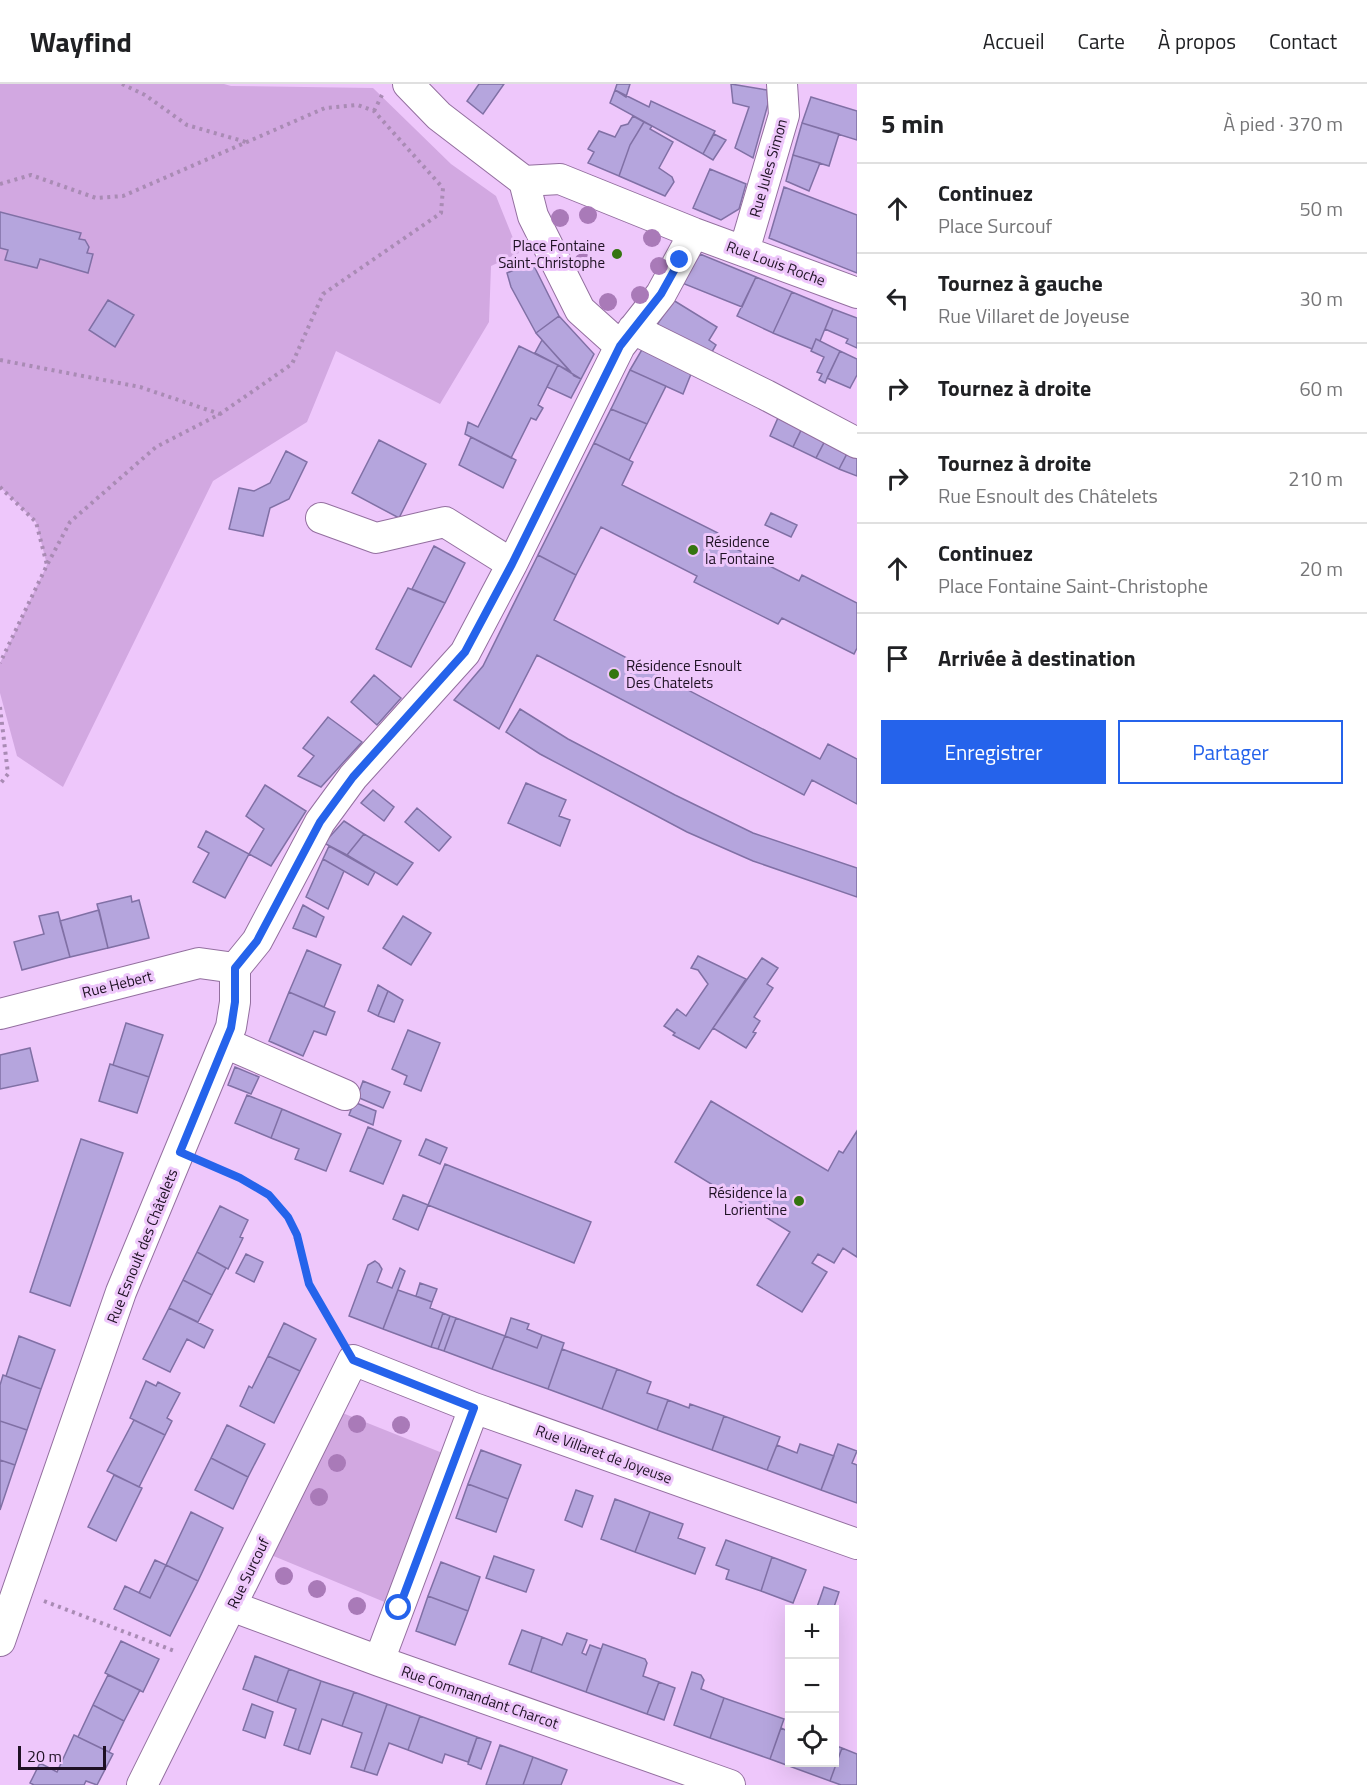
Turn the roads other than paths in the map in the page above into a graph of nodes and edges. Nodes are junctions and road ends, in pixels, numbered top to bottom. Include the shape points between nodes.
1 (408, 84) edge
2 (782, 84) edge
3 (524, 181) junction
4 (694, 233) junction
5 (744, 251) junction
6 (857, 293) edge
7 (627, 338) junction
8 (857, 442) edge
9 (321, 518) dead end
10 (512, 564) junction
11 (235, 968) junction
12 (0, 1014) edge
13 (225, 1042) junction
14 (345, 1095) dead end
15 (353, 1360) joint
16 (474, 1408) junction
17 (857, 1544) edge
18 (231, 1606) junction
19 (0, 1641) edge
20 (379, 1661) junction
21 (142, 1785) edge
22 (730, 1785) edge

1 - 3 street via 439,116
2 - 5 street, Rue Jules Simon via 784,115
3 - 4 street via 560,179
3 - 7 street via 533,216 580,310
4 - 5 street, Rue Louis Roche
4 - 7 street via 661,294
5 - 6 street, Rue Louis Roche
7 - 8 street via 766,395
7 - 10 street
9 - 10 street via 376,538 445,522
10 - 11 street via 465,652 353,777 320,822 257,941
11 - 12 street, Rue Hebert via 199,963
11 - 13 street, Rue Esnoult des Châtelets via 235,1002
13 - 14 street
13 - 19 street, Rue Esnoult des Châtelets via 121,1292
15 - 16 street, Rue Villaret de Joyeuse
15 - 18 street, Rue Surcouf
16 - 17 street, Rue Villaret de Joyeuse
16 - 20 street
18 - 20 street, Rue Commandant Charcot
18 - 21 street, Rue Surcouf
20 - 22 street, Rue Commandant Charcot

